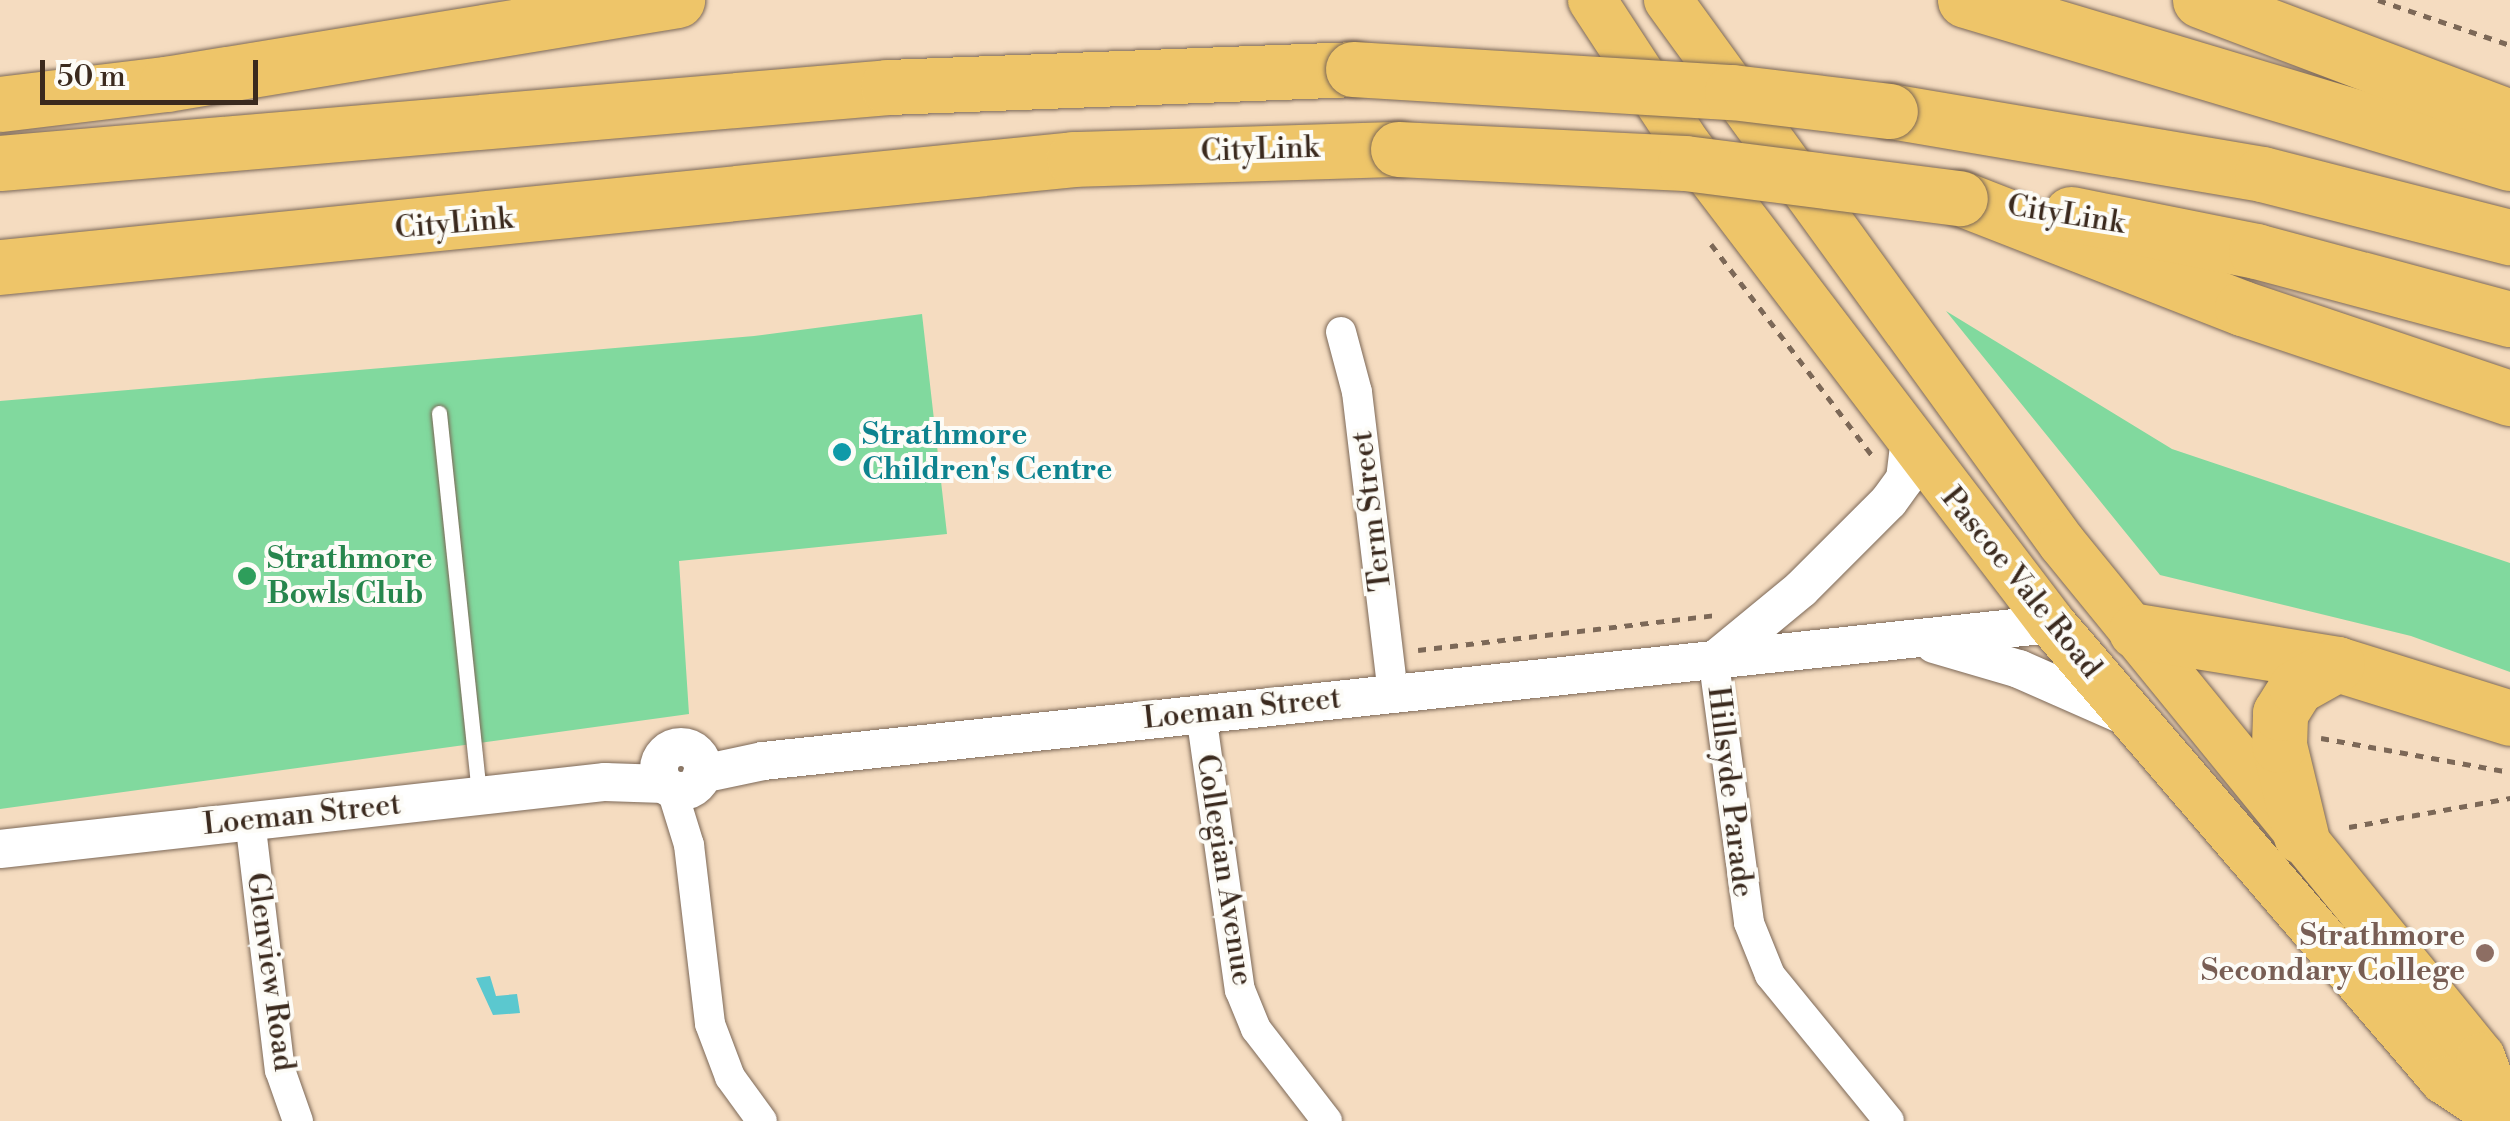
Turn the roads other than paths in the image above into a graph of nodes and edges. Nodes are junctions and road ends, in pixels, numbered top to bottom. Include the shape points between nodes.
1 (677, 0) edge
2 (1668, 0) edge
3 (1965, 0) edge
4 (2200, 0) edge
5 (1600, 4) edge
6 (0, 104) edge
7 (2510, 116) edge
8 (0, 163) edge
9 (2510, 164) edge
10 (1960, 198) junction
11 (2510, 237) edge
12 (0, 266) edge
13 (2510, 319) edge
14 (1340, 332) dead end
15 (2510, 398) edge
16 (438, 413) dead end
17 (1899, 458) junction
18 (2052, 624) junction
19 (2136, 631) junction
20 (1919, 639) junction
21 (1717, 656) junction
22 (2337, 664) junction
23 (1393, 694) junction
24 (1200, 714) junction
25 (2510, 718) edge
26 (2133, 719) junction
27 (681, 776) junction
28 (479, 795) junction
29 (250, 820) junction
30 (2325, 832) junction
31 (0, 849) edge
32 (2505, 1120) edge
33 (298, 1121) edge
34 (762, 1121) edge
35 (1327, 1121) edge
36 (1889, 1121) edge

1 - 6 highway via 166,84
2 - 19 main road, Pascoe Vale Road via 1925,361
3 - 9 highway
4 - 7 highway
5 - 17 main road, Pascoe Vale Road
8 - 11 highway, bridge via 888,86 1352,69 1732,92 1890,111 2262,174
10 - 12 highway, CityLink, bridge via 1684,163 1398,149 1074,159
10 - 13 highway, CityLink via 2256,251
10 - 15 highway via 2242,308
14 - 23 street, Term Street via 1358,392
16 - 28 lane
17 - 18 main road, Pascoe Vale Road
17 - 21 street via 1904,479 1889,501 1802,589
18 - 19 main road
18 - 20 street, Loeman Street
18 - 26 main road, Pascoe Vale Road
19 - 22 highway
19 - 30 main road, Pascoe Vale Road
20 - 21 street, Loeman Street
20 - 26 street via 2018,669
21 - 23 street, Loeman Street
21 - 36 street, Hillsyde Parade via 1740,894 1754,938 1770,975
22 - 25 highway
22 - 30 highway via 2296,687 2280,713 2279,728
23 - 24 street, Loeman Street
24 - 27 street, Loeman Street via 763,761
24 - 35 street, Collegian Avenue via 1240,990 1256,1029
26 - 32 main road, Pascoe Vale Road via 2444,1080
27 - 28 street, Loeman Street
27 - 34 street via 710,1024 730,1076
28 - 29 street, Loeman Street
29 - 31 street, Loeman Street
29 - 33 street, Glenview Road via 280,1070
30 - 32 main road, Pascoe Vale Road via 2481,1057

